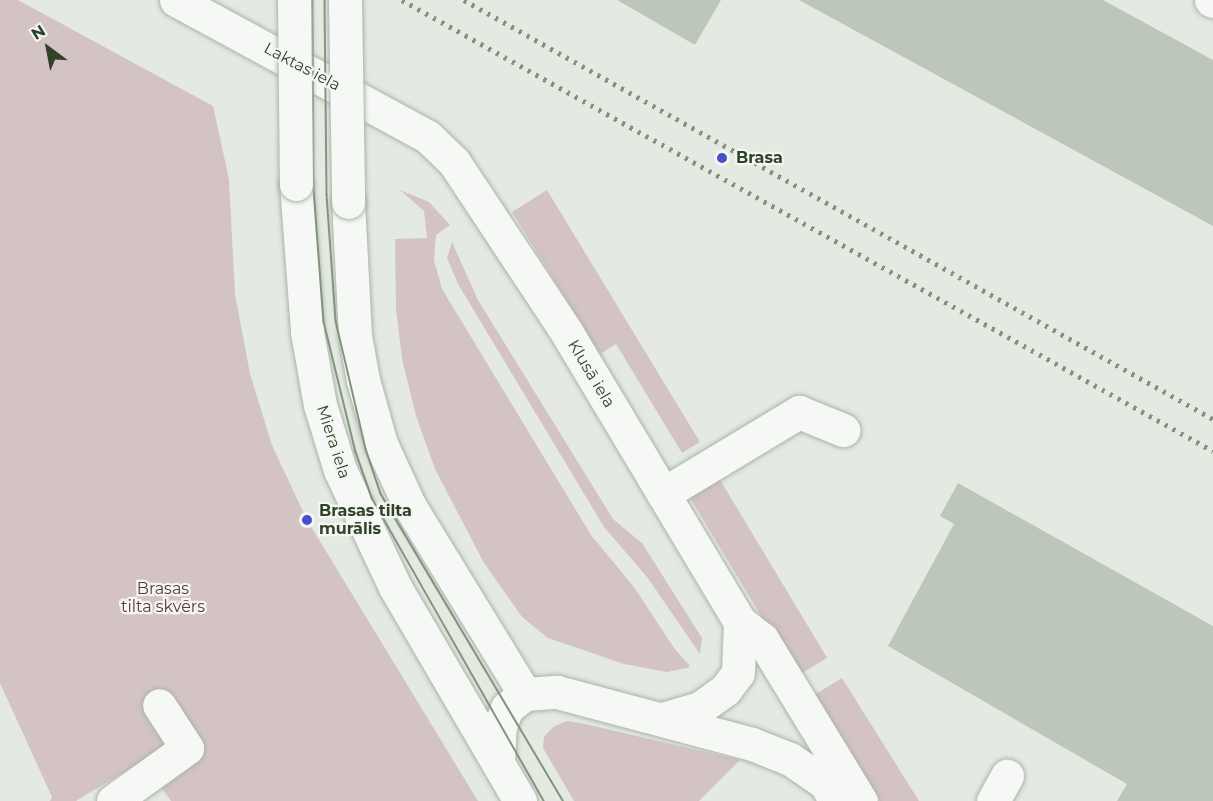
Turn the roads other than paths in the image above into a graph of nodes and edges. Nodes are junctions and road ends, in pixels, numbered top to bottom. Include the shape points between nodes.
1 (176, 0) edge
2 (294, 0) edge
3 (345, 0) edge
4 (427, 136) joint
5 (843, 430) dead end
6 (663, 494) junction
7 (740, 622) junction
8 (525, 694) junction
9 (159, 705) dead end
10 (662, 719) junction
11 (498, 761) junction
12 (113, 801) edge
13 (520, 801) edge
14 (836, 801) edge
15 (861, 801) edge

1 - 4 street, Laktas iela
2 - 11 street, Miera iela, bridge via 296,184 307,332 320,405 340,470 395,587
3 - 8 street, bridge via 347,251 355,336 381,444 409,505
4 - 6 street, Klusā iela via 454,162 486,207
5 - 6 street via 799,412
6 - 7 street, Klusā iela
7 - 10 street via 738,673 725,690 700,708
7 - 15 street, Klusā iela via 762,639
8 - 10 street via 557,692
8 - 11 street via 507,708 500,726
9 - 12 street via 187,748
10 - 14 street via 790,759 825,783
11 - 13 street, Miera iela

